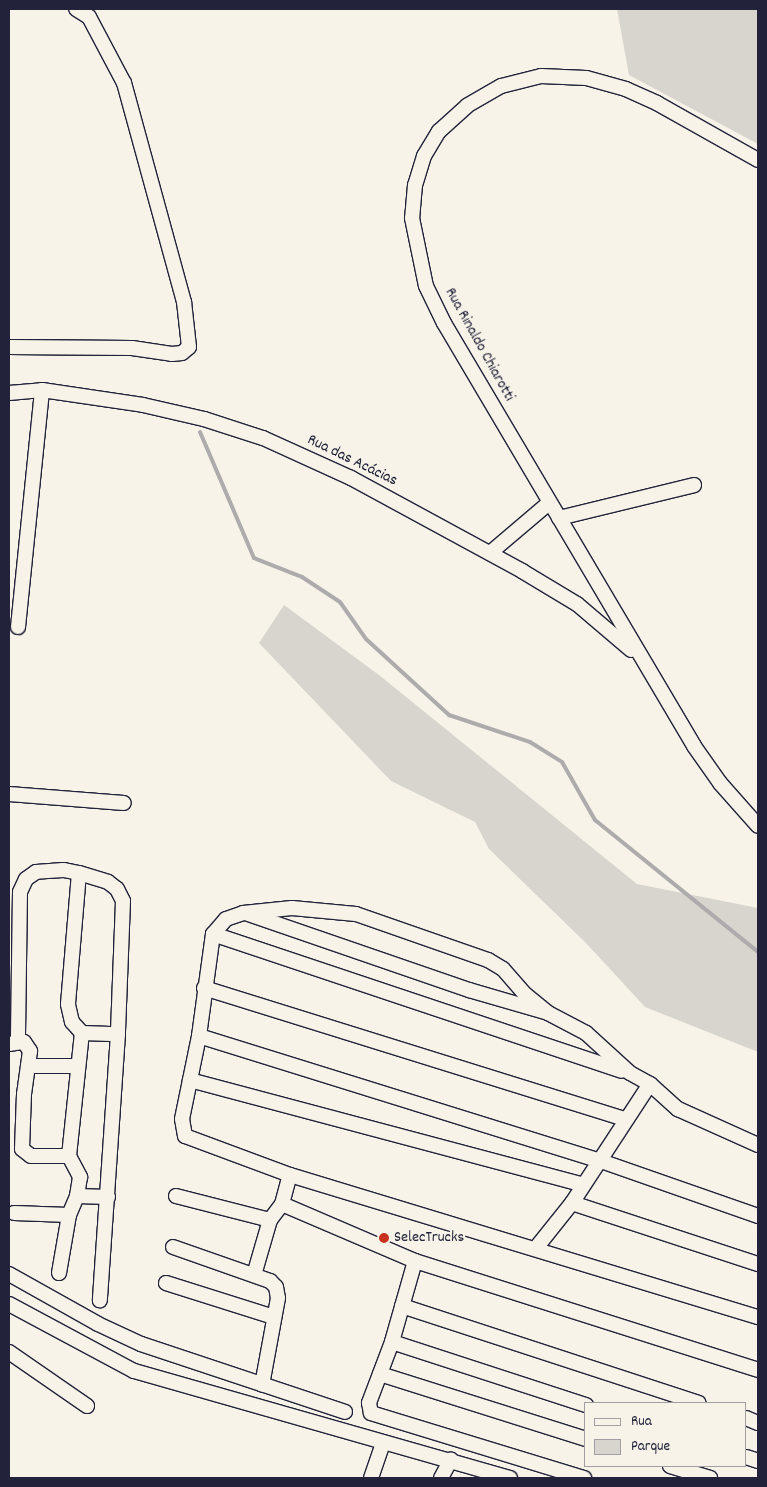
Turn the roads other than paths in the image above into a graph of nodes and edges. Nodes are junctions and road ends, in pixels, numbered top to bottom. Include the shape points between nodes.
1 (76, 9) edge
2 (758, 160) edge
3 (9, 348) edge
4 (42, 390) junction
5 (9, 393) edge
6 (694, 485) dead end
7 (549, 502) junction
8 (559, 518) junction
9 (490, 553) junction
10 (18, 627) dead end
11 (642, 659) junction
12 (9, 794) edge
13 (124, 803) dead end
14 (758, 826) edge
15 (79, 873) junction
16 (243, 912) junction
17 (213, 934) junction
18 (204, 988) junction
19 (548, 1013) junction
20 (82, 1033) junction
21 (118, 1034) junction
22 (199, 1036) junction
23 (13, 1042) edge
24 (28, 1066) junction
25 (77, 1066) junction
26 (630, 1073) junction
27 (190, 1080) junction
28 (650, 1084) junction
29 (625, 1119) junction
30 (758, 1145) edge
31 (69, 1156) junction
32 (598, 1160) junction
33 (290, 1175) junction
34 (582, 1184) junction
35 (77, 1196) junction
36 (176, 1196) dead end
37 (108, 1197) junction
38 (572, 1203) junction
39 (282, 1204) junction
40 (14, 1213) dead end
41 (69, 1215) junction
42 (758, 1216) edge
43 (270, 1220) junction
44 (174, 1247) dead end
45 (536, 1248) junction
46 (415, 1261) junction
47 (758, 1264) edge
48 (59, 1273) dead end
49 (9, 1274) edge
50 (254, 1276) junction
51 (166, 1284) dead end
52 (100, 1300) dead end
53 (9, 1304) edge
54 (402, 1306) junction
55 (274, 1316) junction
56 (758, 1317) edge
57 (392, 1342) junction
58 (9, 1352) edge
59 (758, 1370) edge
60 (380, 1374) junction
61 (262, 1385) junction
62 (696, 1402) edge
63 (584, 1404) edge
64 (87, 1406) dead end
65 (345, 1412) dead end
66 (584, 1438) edge
67 (383, 1443) junction
68 (451, 1459) junction
69 (673, 1467) edge
70 (371, 1478) edge
71 (441, 1478) edge
72 (510, 1478) edge
73 (584, 1478) edge
74 (710, 1478) edge

1 - 3 street via 89,17 124,82 184,302 189,347 182,353 172,354 132,348
2 - 7 street, Rua Rinaldo Chiarotti via 657,103 626,89 586,78 541,76 501,86 467,106 439,131 424,156 415,185 412,218 426,286 444,323
4 - 5 street, Rua das Acácias
4 - 9 street, Rua das Acácias via 143,405 204,419 263,438 350,478
4 - 10 street
6 - 8 street
7 - 8 street, Rua Rinaldo Chiarotti
7 - 9 street
8 - 11 street, Rua Rinaldo Chiarotti
9 - 11 street, Rua das Acácias via 577,604
11 - 14 street, Rua Rinaldo Chiarotti via 694,746 720,783
12 - 13 street
15 - 20 street via 68,1004 72,1022
15 - 21 street via 108,882 117,889 122,901
15 - 23 street via 63,870 36,872 26,879 20,892
16 - 17 street via 226,919
16 - 19 street via 469,990
16 - 19 street via 292,908 335,911 356,914 431,938 503,969 526,996
17 - 18 street
17 - 26 street
18 - 22 street
18 - 29 street
19 - 26 street via 586,1032
20 - 21 street
20 - 25 street
21 - 37 street
22 - 27 street
22 - 32 street
23 - 24 street via 24,1042 30,1051
24 - 25 street
24 - 31 street via 22,1149 31,1156
25 - 31 street
26 - 28 street
27 - 33 street via 182,1119 185,1136
27 - 34 street
28 - 29 street
28 - 30 street via 678,1109
29 - 32 street
31 - 35 street via 80,1177
32 - 34 street
32 - 42 street
33 - 39 street
33 - 45 street
34 - 38 street
35 - 37 street
35 - 41 street
36 - 43 street
37 - 52 street
38 - 45 street
38 - 47 street
39 - 43 street
39 - 46 street
40 - 41 street
41 - 48 street
43 - 50 street
44 - 50 street
45 - 56 street
46 - 54 street
46 - 59 street
49 - 61 street via 98,1324 142,1344
50 - 55 street via 270,1281 276,1287
51 - 55 street
53 - 67 street via 134,1371
54 - 57 street
54 - 62 street
55 - 61 street
57 - 60 street
57 - 63 street
58 - 64 street
60 - 66 street
60 - 73 street via 369,1403 375,1416
61 - 65 street
67 - 68 street
67 - 70 street
68 - 71 street
68 - 72 street
69 - 74 street

